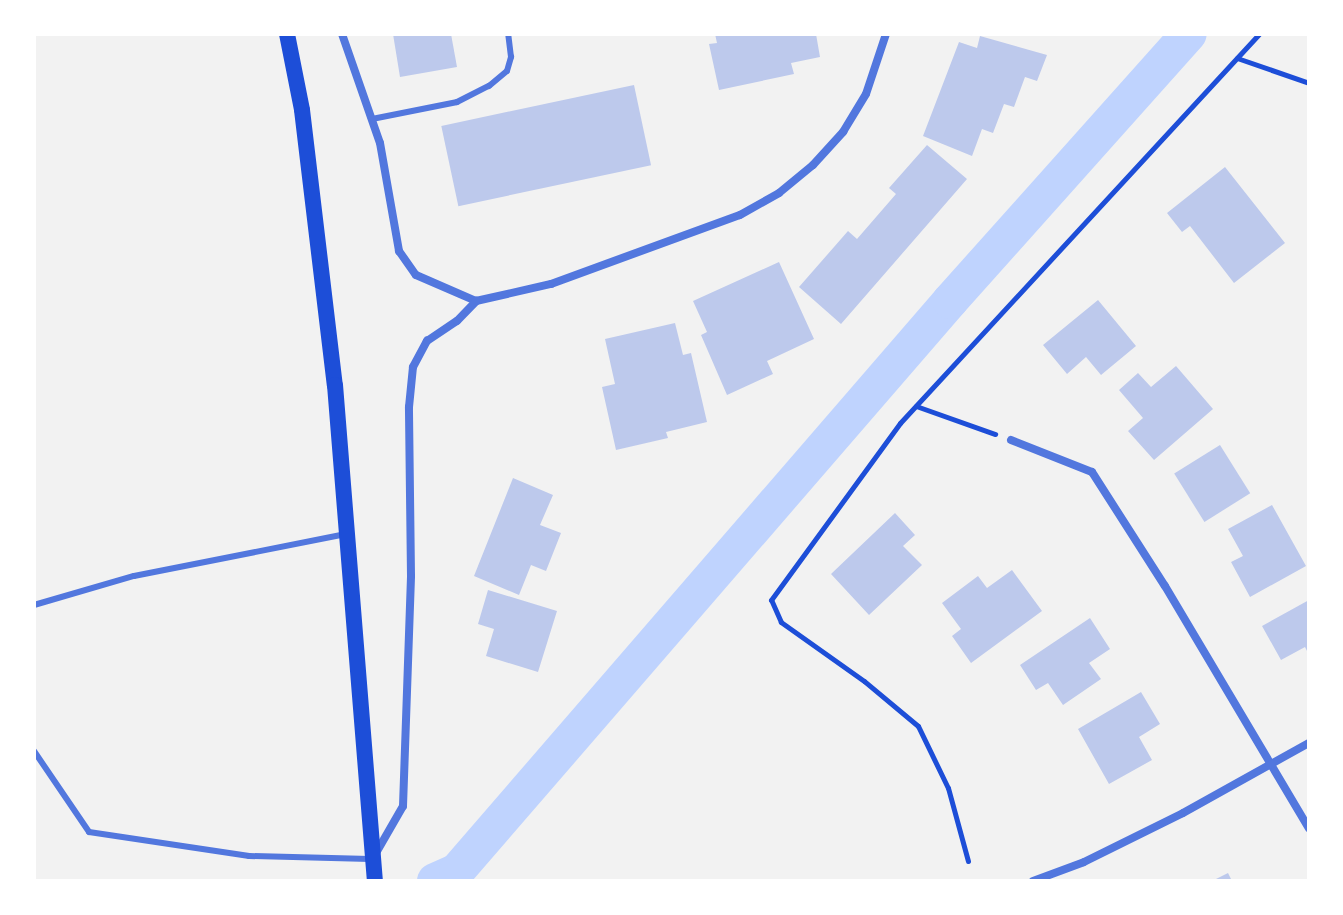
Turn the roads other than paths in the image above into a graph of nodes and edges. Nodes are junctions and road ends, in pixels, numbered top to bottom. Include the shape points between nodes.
1 (287, 34) edge
2 (342, 34) edge
3 (508, 34) edge
4 (886, 34) edge
5 (372, 119) junction
6 (476, 301) junction
7 (1011, 440) road end
8 (347, 534) junction
9 (34, 605) edge
10 (1309, 743) edge
11 (34, 751) edge
12 (1273, 765) junction
13 (1309, 829) edge
14 (373, 859) junction
15 (375, 881) edge
16 (1033, 881) edge

1 - 8 main road via 322,260
2 - 5 street
3 - 5 lane via 507,71 489,86 457,102
4 - 6 street via 866,94 843,132 779,193 740,215 566,279
5 - 6 street via 399,251 416,275
6 - 14 street via 427,341 413,367 403,806
7 - 12 street via 1092,472
8 - 9 lane via 134,576
8 - 14 main road
10 - 12 street
11 - 14 lane via 89,832 249,856
12 - 13 street
12 - 16 street via 1084,862
14 - 15 main road

